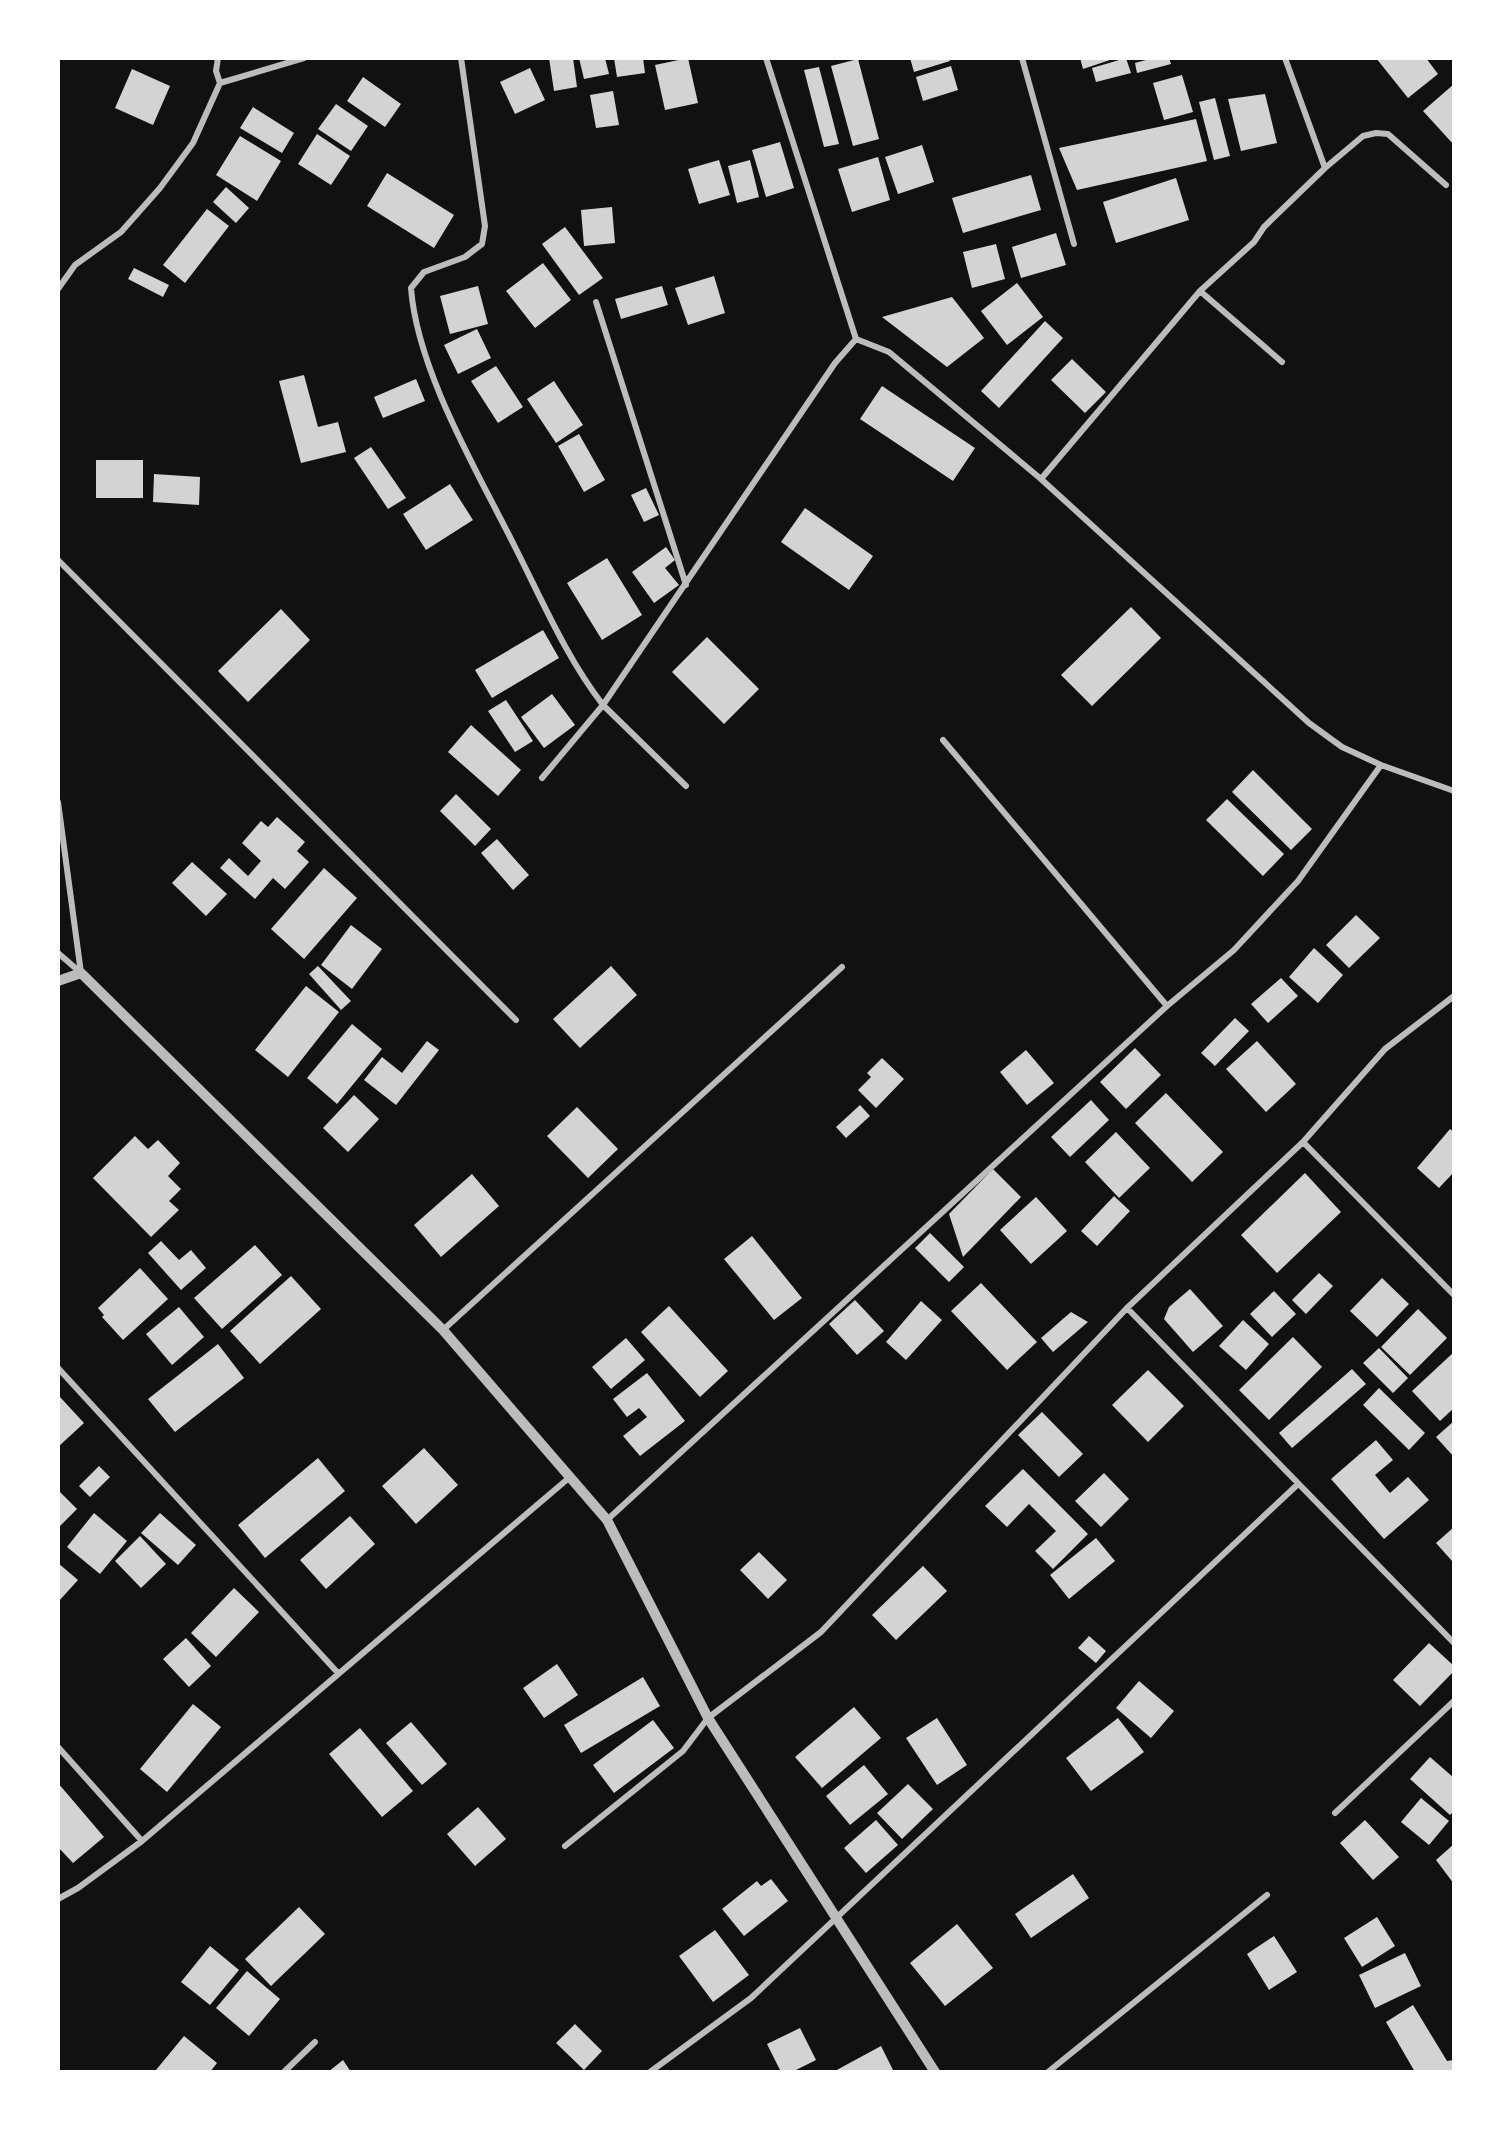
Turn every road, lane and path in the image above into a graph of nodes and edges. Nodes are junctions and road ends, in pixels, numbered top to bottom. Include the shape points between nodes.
1 (218, 58) edge
2 (304, 58) edge
3 (461, 58) edge
4 (766, 58) edge
5 (1022, 58) edge
6 (1285, 58) edge
7 (220, 83) junction
8 (1325, 168) junction
9 (1446, 184) dead end
10 (1074, 244) dead end
11 (58, 289) edge
12 (1200, 291) junction
13 (596, 302) dead end
14 (856, 339) junction
15 (1282, 362) dead end
16 (1041, 479) junction
17 (58, 560) edge
18 (686, 585) junction
19 (603, 705) junction
20 (943, 740) dead end
21 (1381, 765) junction
22 (542, 778) dead end
23 (687, 786) dead end
24 (1454, 791) edge
25 (58, 802) edge
26 (58, 953) edge
27 (842, 967) dead end
28 (81, 973) junction
29 (58, 981) edge
30 (1454, 996) edge
31 (1167, 1006) junction
32 (516, 1020) dead end
33 (1304, 1142) junction
34 (1454, 1295) edge
35 (1127, 1308) junction
36 (442, 1330) junction
37 (58, 1368) edge
38 (570, 1477) junction
39 (1297, 1485) junction
40 (607, 1520) junction
41 (1454, 1643) edge
42 (338, 1673) junction
43 (1454, 1701) edge
44 (708, 1718) junction
45 (58, 1747) edge
46 (1335, 1813) dead end
47 (142, 1841) junction
48 (565, 1846) dead end
49 (1267, 1895) dead end
50 (58, 1899) edge
51 (833, 1917) junction
52 (315, 2042) dead end
53 (284, 2072) edge
54 (651, 2072) edge
55 (935, 2072) edge
56 (1048, 2072) edge

1 - 7 street via 216,71
2 - 7 street
3 - 19 street via 485,226 482,244 465,257 423,272 411,288 412,311 452,421 574,665
4 - 14 street
5 - 10 street
6 - 8 street
7 - 11 street via 193,143 160,188 121,232 75,265
8 - 9 street via 1363,136 1388,134
8 - 12 street
12 - 15 street
12 - 16 street
13 - 18 street
14 - 16 street via 889,352
14 - 18 street via 835,363
16 - 21 street via 1309,723 1342,747
17 - 32 street
18 - 19 street
19 - 22 street
19 - 23 street
20 - 31 street
21 - 24 street
21 - 31 street via 1298,881 1234,950
25 - 28 street
26 - 28 street
27 - 36 street
28 - 29 street
28 - 36 street
30 - 33 street via 1385,1049
31 - 40 street
33 - 34 street
33 - 35 street
35 - 39 street
35 - 44 street via 821,1632
36 - 38 street
37 - 42 street
38 - 40 street
38 - 42 street
39 - 41 street
39 - 51 street
40 - 44 street
42 - 47 street
43 - 46 street
44 - 48 street via 683,1751
44 - 51 street
45 - 47 street
47 - 50 street
49 - 56 street
51 - 54 street via 751,1998
51 - 55 street
52 - 53 street

